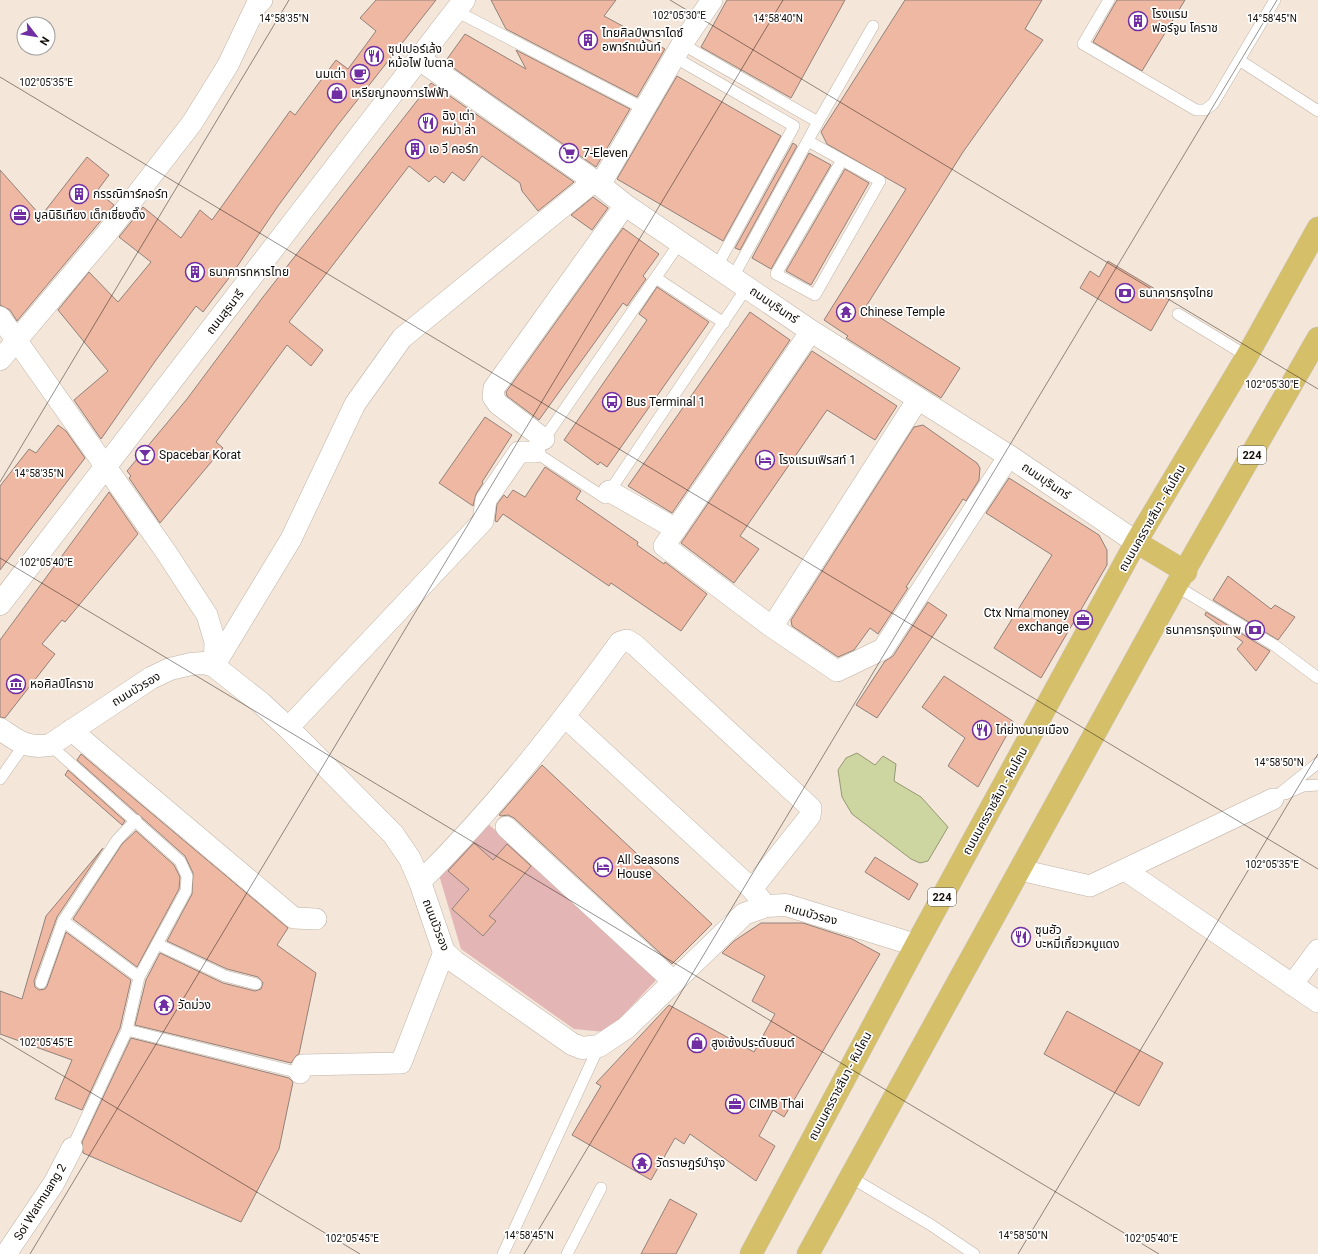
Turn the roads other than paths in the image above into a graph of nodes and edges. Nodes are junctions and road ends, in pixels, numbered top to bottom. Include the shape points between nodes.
1 (262, 0) edge
2 (712, 0) edge
3 (1109, 0) edge
4 (1275, 0) edge
5 (460, 5) edge
6 (873, 26) dead end
7 (678, 51) junction
8 (419, 59) junction
9 (1239, 60) junction
10 (645, 109) junction
11 (1318, 111) edge
12 (818, 122) junction
13 (808, 141) junction
14 (842, 160) junction
15 (597, 184) junction
16 (625, 205) junction
17 (1318, 228) edge
18 (681, 242) junction
19 (732, 277) junction
20 (656, 278) junction
21 (1178, 314) dead end
22 (0, 317) edge
23 (724, 323) junction
24 (811, 331) junction
25 (1318, 338) edge
26 (17, 340) junction
27 (1247, 356) junction
28 (0, 360) edge
29 (918, 399) junction
30 (540, 446) junction
31 (1009, 456) junction
32 (106, 466) junction
33 (609, 491) junction
34 (676, 529) junction
35 (1136, 542) junction
36 (1181, 579) junction
37 (0, 604) edge
38 (772, 627) junction
39 (214, 666) junction
40 (1318, 678) edge
41 (565, 717) junction
42 (288, 728) junction
43 (0, 729) edge
44 (72, 730) junction
45 (24, 745) junction
46 (50, 745) junction
47 (1318, 763) edge
48 (0, 779) edge
49 (1318, 785) edge
50 (1273, 799) junction
51 (136, 820) junction
52 (506, 827) dead end
53 (1020, 870) junction
54 (1125, 870) junction
55 (420, 882) junction
56 (752, 889) junction
57 (766, 906) junction
58 (316, 919) dead end
59 (63, 921) junction
60 (157, 944) junction
61 (916, 945) junction
62 (1318, 950) edge
63 (444, 952) junction
64 (139, 977) junction
65 (674, 982) junction
66 (41, 983) dead end
67 (256, 984) dead end
68 (1292, 985) junction
69 (1318, 1002) edge
70 (127, 1030) junction
71 (599, 1046) junction
72 (300, 1074) joint
73 (72, 1148) joint
74 (850, 1177) junction
75 (601, 1188) dead end
76 (6, 1254) edge
77 (503, 1254) edge
78 (567, 1254) edge
79 (751, 1254) edge
80 (808, 1254) edge
81 (974, 1254) edge

1 - 26 street via 256,6 228,65 192,123 108,233
2 - 7 street
3 - 9 lane via 1083,44 1196,110 1205,110 1213,104
4 - 9 lane
5 - 8 street, ถนนสุรนารี
5 - 10 lane
6 - 12 lane
7 - 10 street
7 - 12 lane
7 - 19 lane via 794,126
8 - 15 street, ถนนบุรินทร์
8 - 32 street, ถนนสุรนารี
9 - 11 lane
10 - 15 street
12 - 13 lane
13 - 14 lane
13 - 19 lane
14 - 14 lane via 880,181 815,295 776,274
15 - 16 street, ถนนบุรินทร์
15 - 39 street via 402,338 355,404 291,539
16 - 18 street, ถนนบุรินทร์
16 - 30 street via 494,388 493,398
17 - 27 main road, ถนนนครราชสีมา - หินโคน / 224
18 - 19 street, ถนนบุรินทร์
18 - 20 lane
19 - 23 lane
19 - 24 street, ถนนบุรินทร์
20 - 23 lane
20 - 30 lane
21 - 27 lane
22 - 26 street
23 - 33 lane
24 - 29 street, ถนนบุรินทร์
24 - 34 street
25 - 36 main road, 224
26 - 28 street
26 - 32 street
27 - 35 main road, ถนนนครราชสีมา - หินโคน / 224
29 - 31 street, ถนนบุรินทร์
29 - 38 street
30 - 33 lane via 605,498
30 - 42 street via 519,452 486,500 483,521
31 - 35 street, ถนนบุรินทร์
31 - 38 street via 883,650 837,671
32 - 37 street, ถนนสุรนารี
32 - 39 street via 207,615 215,642
33 - 34 street
34 - 38 street via 664,546
35 - 36 main road
35 - 61 main road, ถนนนครราชสีมา - หินโคน / 224
36 - 40 lane
36 - 53 main road, 224
39 - 42 street, ถนนบัวรอง via 261,702
39 - 44 street, ถนนบัวรอง via 204,663 191,664 164,672
41 - 55 street via 447,856
41 - 56 street
41 - 56 street via 620,642 627,640 635,645 811,808 810,816
42 - 55 street, ถนนบัวรอง via 393,834 410,859
43 - 45 street
44 - 46 street, ถนนบัวรอง
44 - 58 street via 294,918
45 - 46 street
45 - 48 lane
46 - 51 lane
47 - 50 lane
49 - 50 lane via 1303,786
50 - 54 street
51 - 59 lane via 118,840
51 - 60 lane via 180,861 188,876 186,891
52 - 65 street
53 - 54 street via 1090,886
53 - 74 main road, 224
54 - 68 street
55 - 63 street, ถนนบัวรอง
56 - 57 street
57 - 61 street, ถนนบัวรอง via 786,905
57 - 65 street, ถนนบัวรอง via 744,914
59 - 64 lane
59 - 66 lane
60 - 64 lane
60 - 67 lane via 225,976
61 - 79 main road, ถนนนครราชสีมา - หินโคน / 224
62 - 68 street
63 - 71 street, ถนนบัวรอง via 454,962 572,1044 582,1048
63 - 72 street via 401,1063 303,1065
64 - 70 lane
65 - 71 street, ถนนบัวรอง via 626,1028
68 - 69 street
70 - 72 lane
70 - 73 lane
71 - 77 lane
73 - 76 street, Soi Watmuang 2 via 54,1182
74 - 80 main road, 224
74 - 81 lane
75 - 78 lane

